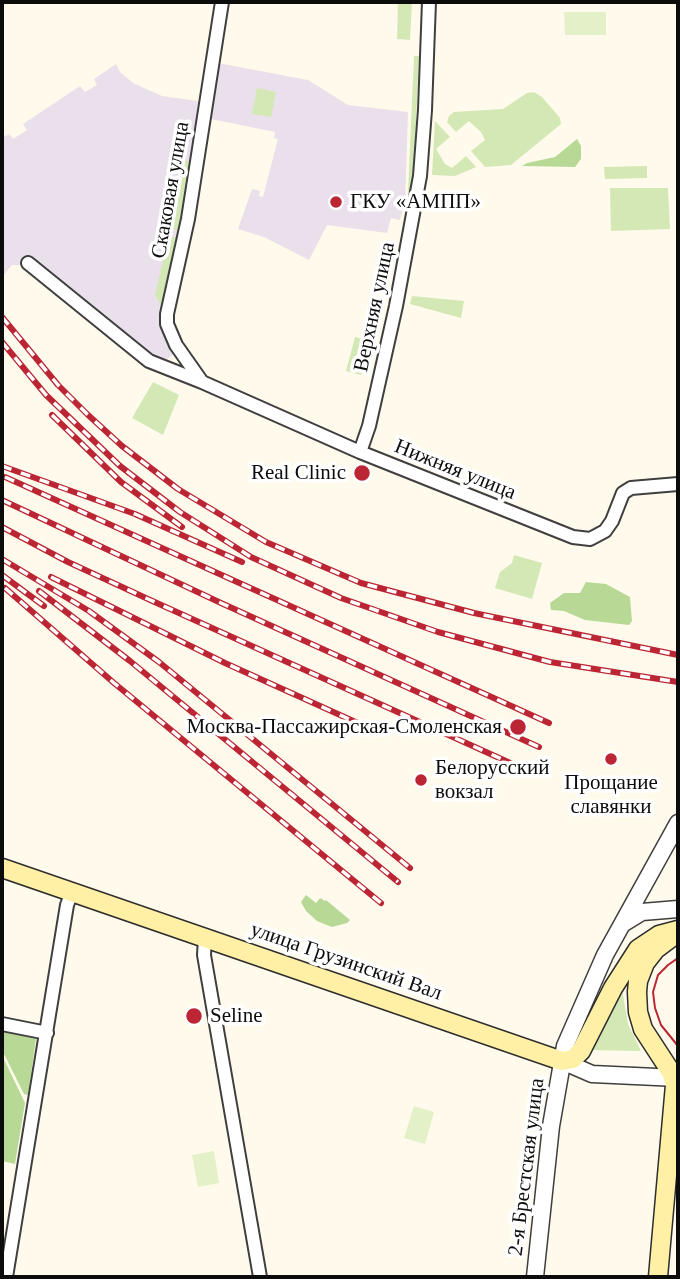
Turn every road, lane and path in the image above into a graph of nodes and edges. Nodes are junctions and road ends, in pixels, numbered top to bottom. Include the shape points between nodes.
1 (222, 2) edge
2 (429, 2) edge
3 (28, 263) dead end
4 (201, 379) junction
5 (360, 452) junction
6 (678, 484) edge
7 (678, 823) edge
8 (2, 868) edge
9 (72, 892) junction
10 (678, 909) edge
11 (618, 931) junction
12 (678, 932) edge
13 (205, 938) junction
14 (2, 1024) edge
15 (47, 1033) junction
16 (562, 1061) junction
17 (676, 1078) edge
18 (6, 1277) edge
19 (260, 1277) edge
20 (535, 1277) edge
21 (658, 1277) edge

1 - 4 street, Скаковая улица via 188,219 167,314 176,345
2 - 5 street, Верхняя улица via 420,176 396,306
3 - 4 street, Нижняя улица via 149,361
4 - 5 street, Нижняя улица
5 - 6 street, Нижняя улица via 583,539 597,536 609,526 623,494 631,488
7 - 11 street, 2-я Брестская улица
8 - 9 main road, улица Грузинский Вал
9 - 13 main road, улица Грузинский Вал
9 - 15 street
10 - 11 street via 642,912
11 - 16 street, 2-я Брестская улица via 568,1038
12 - 16 main road via 659,935 638,949 581,1051
12 - 17 main road via 648,958 638,981 639,1017
13 - 16 main road, улица Грузинский Вал
13 - 19 street via 204,955
14 - 15 street
15 - 18 street
16 - 17 street, улица Грузинский Вал via 592,1074
16 - 20 street, 2-я Брестская улица
17 - 21 main road

